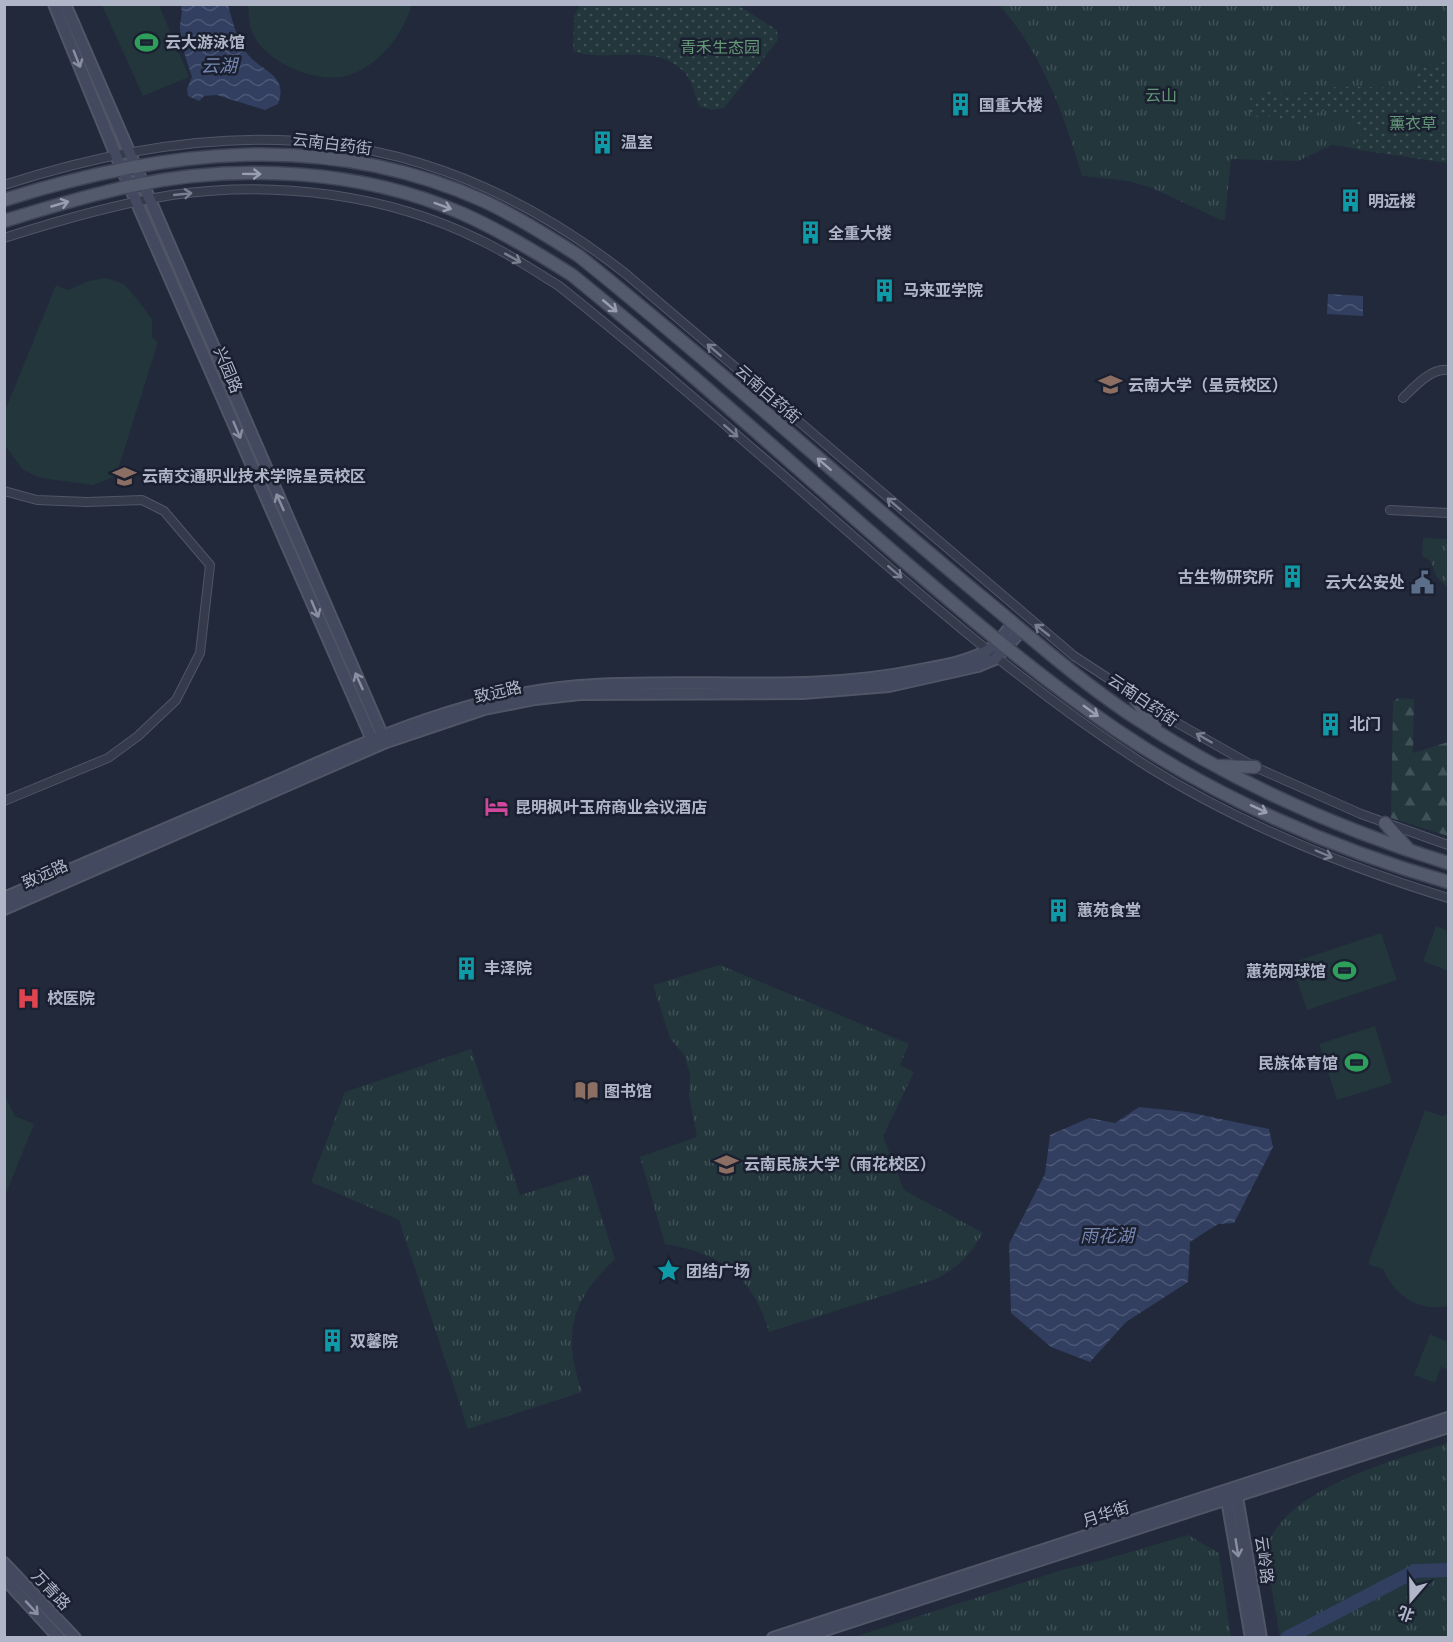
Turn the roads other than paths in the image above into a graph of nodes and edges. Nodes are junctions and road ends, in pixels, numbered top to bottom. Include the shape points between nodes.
1 (54, 4) edge
2 (65, 4) edge
3 (127, 151) junction
4 (115, 153) junction
5 (128, 167) junction
6 (4, 184) edge
7 (136, 185) junction
8 (4, 200) edge
9 (143, 201) junction
10 (4, 221) edge
11 (4, 238) edge
12 (1449, 370) edge
13 (1403, 398) dead end
14 (4, 491) edge
15 (1390, 510) dead end
16 (1449, 513) edge
17 (968, 587) junction
18 (953, 604) junction
19 (1017, 628) junction
20 (1003, 645) junction
21 (990, 655) junction
22 (1058, 661) junction
23 (1043, 677) junction
24 (1130, 692) junction
25 (1161, 734) junction
26 (384, 738) junction
27 (374, 743) junction
28 (1216, 766) junction
29 (1255, 767) junction
30 (4, 801) edge
31 (1384, 823) junction
32 (1449, 845) edge
33 (1410, 851) junction
34 (1449, 863) edge
35 (1449, 882) edge
36 (4, 898) edge
37 (1449, 898) edge
38 (4, 909) edge
39 (1449, 1418) edge
40 (1449, 1427) edge
41 (1232, 1493) junction
42 (4, 1563) edge
43 (4, 1578) edge
44 (59, 1638) edge
45 (75, 1638) edge
46 (773, 1638) edge
47 (801, 1638) edge
48 (1251, 1638) edge
49 (1260, 1638) edge

1 -> 4 main road, 兴园路
2 - 3 main road, 兴园路
3 - 4 street
3 - 5 main road, 兴园路
24 -> 3 street via 1074,656 1031,621 617,267 551,220 508,196 409,159 301,141 212,140
4 - 5 main road, 兴园路
4 - 6 street
5 - 7 main road, 兴园路
5 - 8 main road, 云南白药街
17 -> 5 main road, 云南白药街 via 579,256 484,201 380,166 330,157 224,155
7 - 9 main road, 兴园路
10 -> 7 main road, 云南白药街
7 -> 18 main road, 云南白药街 via 248,173 333,178 417,197 497,230 572,275 608,304
9 - 11 street via 59,220
9 -> 21 street via 237,190 339,196 435,221 480,239 559,286 595,314
26 -> 9 main road, 兴园路
9 -> 27 main road, 兴园路
12 - 13 street via 1440,369
14 - 30 street via 37,500 142,500 164,511 210,565 200,653 176,700 108,758
15 - 16 street
17 - 18 main road via 966,600
17 - 19 main road, 云南白药街
18 - 20 main road, 云南白药街
19 - 20 main road, 致远路
19 - 22 main road, 云南白药街
20 - 21 main road, 致远路
20 - 23 main road, 云南白药街
21 - 26 main road, 致远路 via 933,677 848,692 627,692 535,699
21 -> 37 street via 1140,762 1233,813 1342,862
22 - 23 main road via 1046,664
22 - 25 main road, 云南白药街
23 -> 35 main road, 云南白药街 via 1147,749 1240,800 1347,848
24 - 25 main road
29 -> 24 street
25 - 28 main road, 云南白药街
26 - 27 main road, 致远路
27 - 36 main road, 致远路
27 - 38 main road, 致远路
28 - 29 main road
28 - 33 main road, 云南白药街 via 1299,807
29 - 31 street
31 - 32 street
31 - 33 main road
33 - 34 main road, 云南白药街
39 - 41 main road, 月华街
40 - 41 main road, 月华街
41 - 46 main road, 月华街
41 - 47 main road, 月华街
41 -> 48 main road, 云岭路
41 - 49 main road, 云岭路
42 - 45 main road, 万青路
43 -> 44 main road, 万青路

